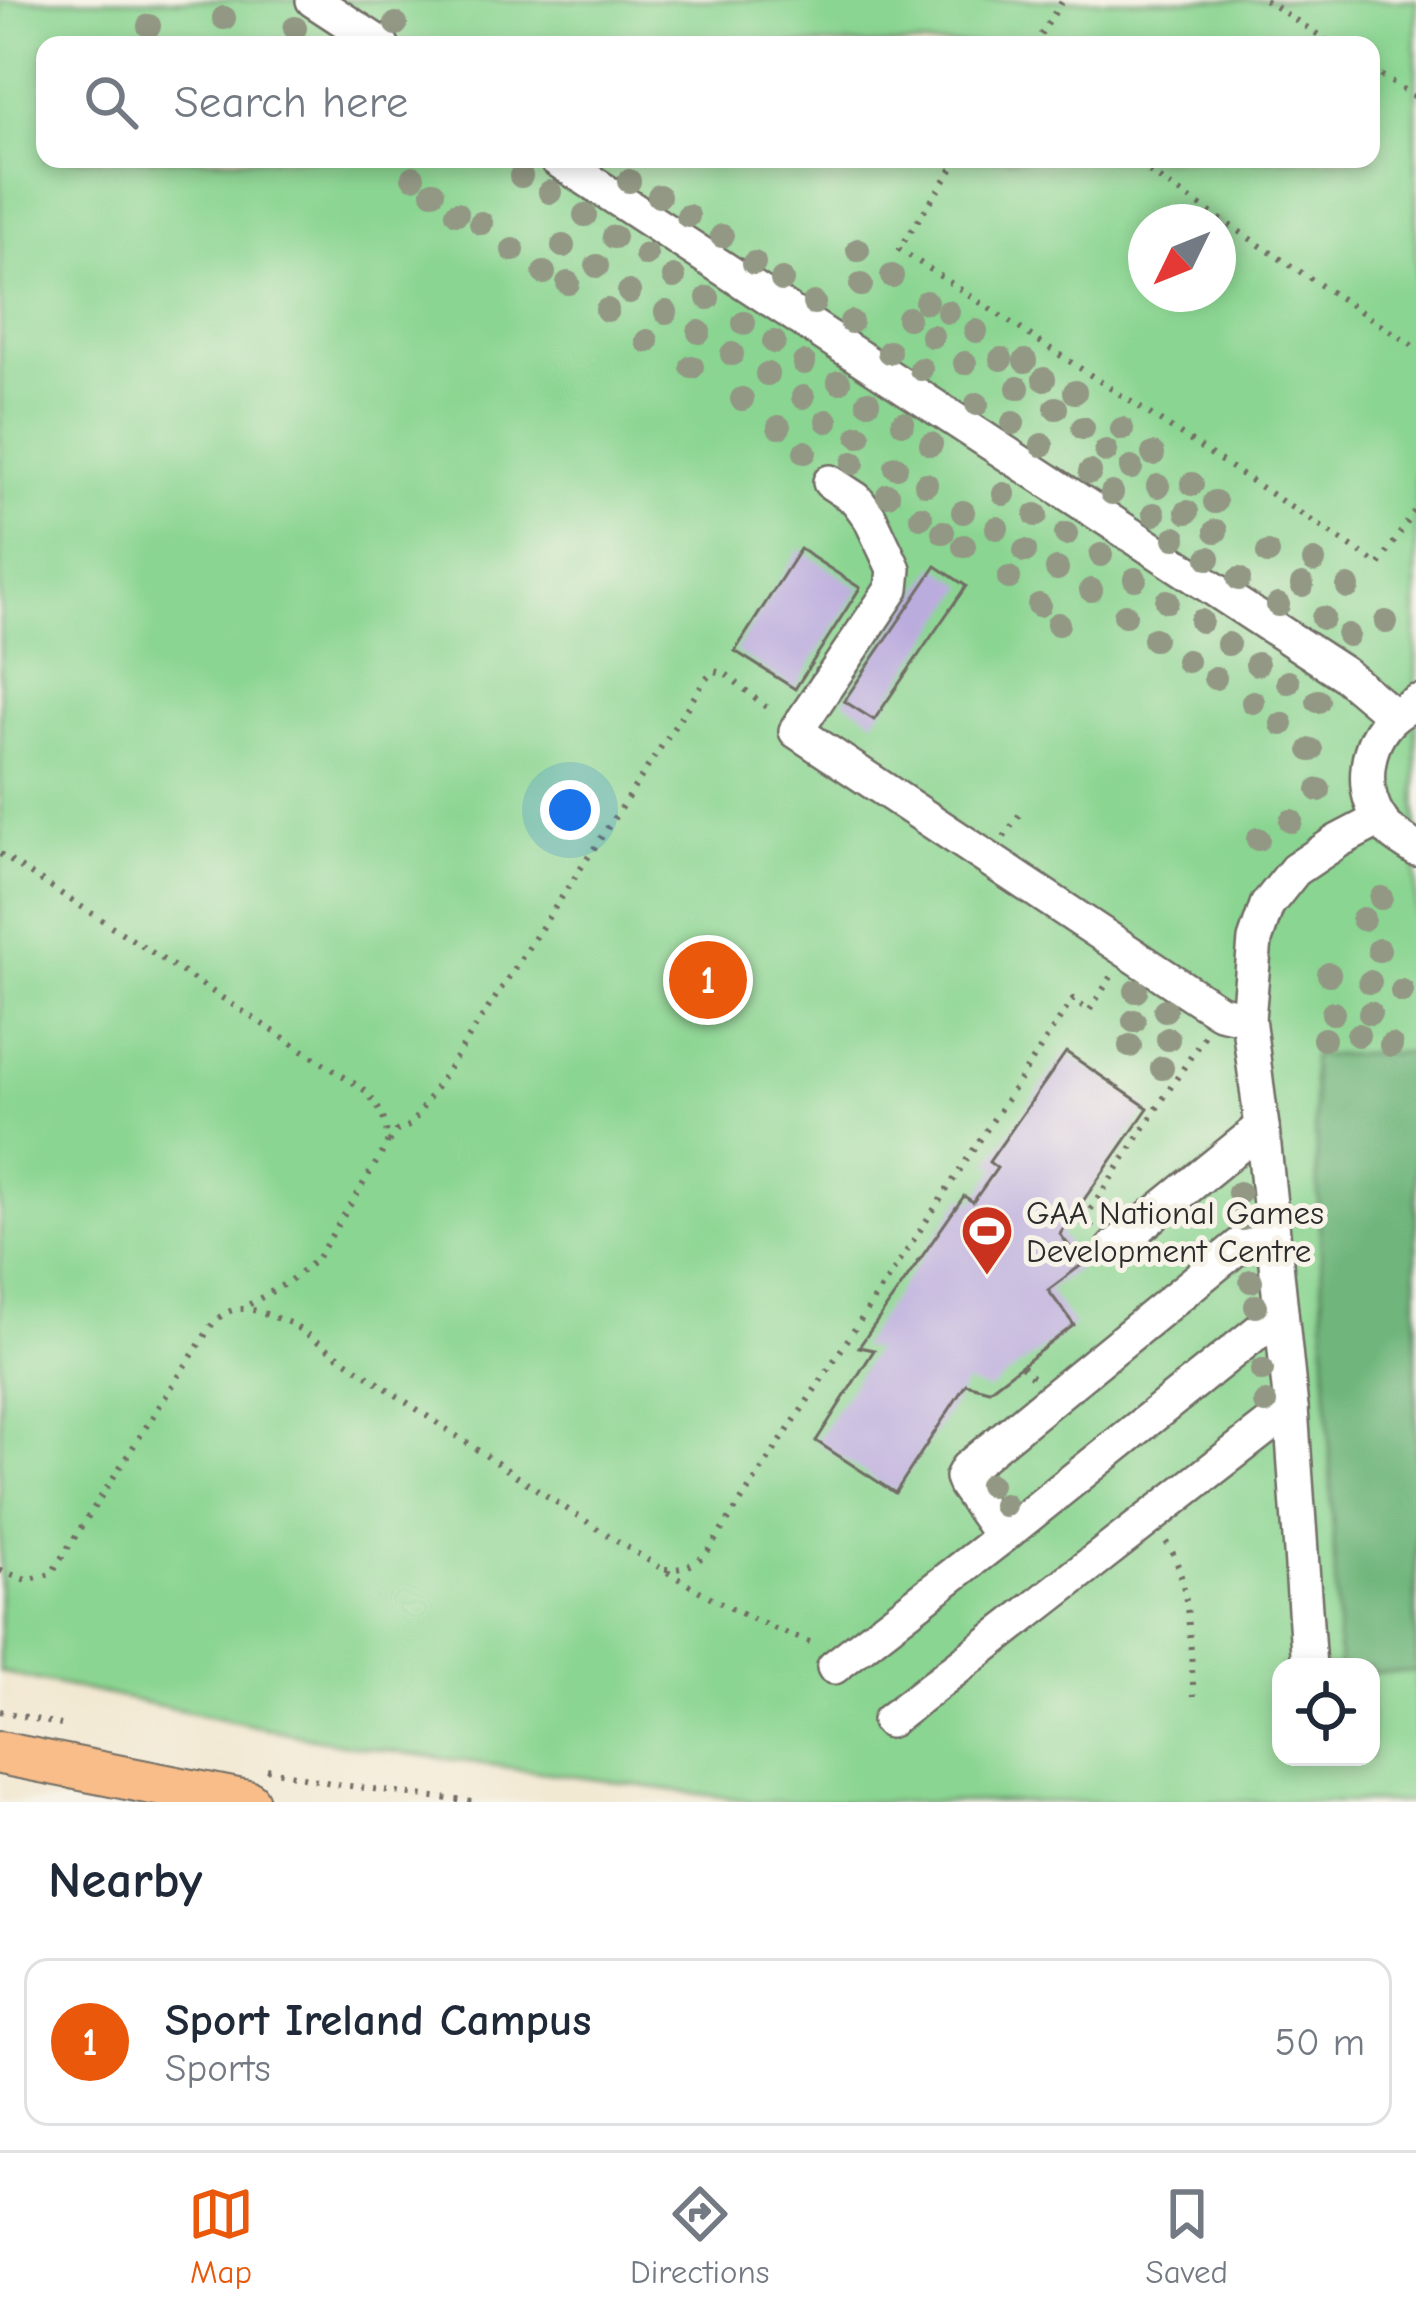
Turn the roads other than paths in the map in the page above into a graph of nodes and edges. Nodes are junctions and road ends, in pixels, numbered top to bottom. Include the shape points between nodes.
1 (313, 0) edge
2 (368, 36) edge
3 (570, 168) edge
4 (830, 482) dead end
5 (1405, 709) edge
6 (1380, 819) junction
7 (1416, 849) edge
8 (1234, 1015) junction
9 (1262, 1127) junction
10 (1272, 1219) junction
11 (1114, 1247) road end
12 (1281, 1313) junction
13 (1291, 1408) junction
14 (1002, 1537) junction
15 (1309, 1658) edge
16 (840, 1662) road end
17 (889, 1721) dead end
18 (0, 1753) edge
19 (248, 1802) edge

1 - 2 lane
3 - 5 lane
4 - 8 lane via 870,518 894,569 892,590 796,731
5 - 6 lane via 1370,754 1370,798
6 - 7 lane
6 - 8 lane via 1295,870 1267,904
8 - 9 lane
9 - 10 lane
9 - 11 lane
10 - 12 lane
10 - 14 lane via 967,1468 964,1485
12 - 13 lane
12 - 14 lane
13 - 15 lane
13 - 17 lane
14 - 16 lane
18 - 19 main road

